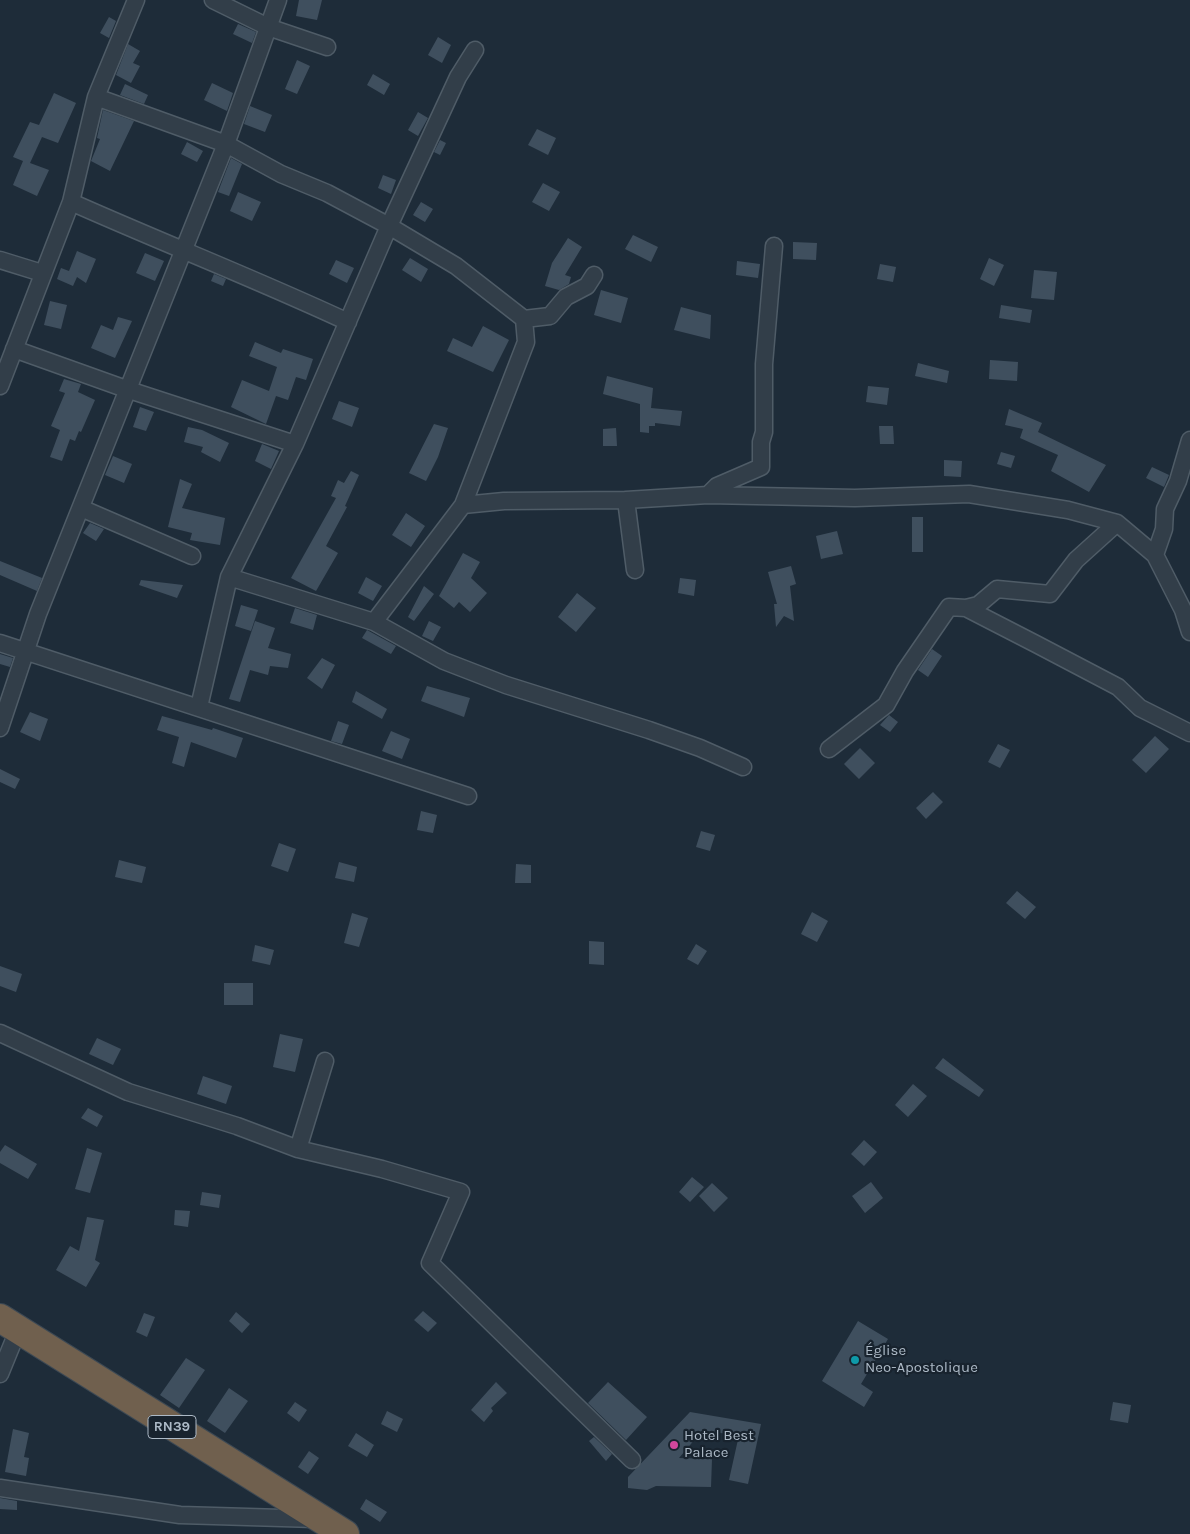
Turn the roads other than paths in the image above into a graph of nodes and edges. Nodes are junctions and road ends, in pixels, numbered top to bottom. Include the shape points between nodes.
1 (136, 0) edge
2 (213, 0) edge
3 (278, 0) edge
4 (268, 27) junction
5 (327, 47) dead end
6 (475, 50) dead end
7 (96, 97) junction
8 (226, 144) junction
9 (71, 202) junction
10 (389, 226) junction
11 (774, 246) dead end
12 (182, 251) junction
13 (0, 260) edge
14 (42, 274) junction
15 (594, 275) dead end
16 (524, 319) junction
17 (348, 322) junction
18 (14, 349) junction
19 (0, 386) edge
20 (126, 389) junction
21 (1190, 440) edge
22 (295, 444) junction
23 (708, 494) junction
24 (626, 500) junction
25 (464, 504) junction
26 (81, 508) junction
27 (1117, 523) junction
28 (1155, 555) junction
29 (192, 556) dead end
30 (635, 570) dead end
31 (229, 577) junction
32 (966, 608) junction
33 (374, 622) junction
34 (1190, 632) edge
35 (0, 643) edge
36 (26, 653) junction
37 (198, 707) junction
38 (0, 728) edge
39 (1189, 731) edge
40 (829, 749) dead end
41 (743, 767) dead end
42 (468, 796) dead end
43 (0, 1033) edge
44 (325, 1061) dead end
45 (298, 1150) junction
46 (9, 1324) edge
47 (0, 1374) edge
48 (632, 1460) dead end
49 (0, 1488) edge
50 (320, 1520) junction
51 (345, 1534) edge

1 - 7 street
2 - 4 street
3 - 4 street
4 - 5 street
4 - 8 street
6 - 10 street via 458,77
7 - 8 street
7 - 9 street
8 - 10 street
8 - 12 street
9 - 12 street
9 - 14 street
10 - 16 street via 456,266
10 - 17 street
11 - 23 street via 764,364 761,467 739,475
12 - 17 street via 258,280
12 - 20 street
13 - 14 street
14 - 18 street
15 - 16 street via 587,286 566,297 550,316
16 - 25 street via 526,342
17 - 22 street
18 - 19 street
18 - 20 street
20 - 22 street
20 - 26 street
21 - 28 street via 1178,481 1165,509 1164,530
22 - 31 street
23 - 24 street
23 - 27 street via 855,498 968,494 1068,510
24 - 25 street
24 - 30 street
25 - 33 street
26 - 29 street
26 - 36 street via 38,614
27 - 28 street
27 - 32 street via 1076,560 1050,594 997,589 978,606
28 - 34 street via 1183,610
31 - 33 street
31 - 37 street
32 - 39 street via 1118,687 1140,708
32 - 40 street via 949,608 905,671 886,705
33 - 41 street via 444,661 506,686 649,730
35 - 36 street
36 - 37 street
36 - 38 street
37 - 42 street
43 - 45 street via 128,1092 238,1126
44 - 45 street
45 - 48 street via 382,1169 461,1192 430,1262
46 - 47 street
46 - 50 highway, RN39
49 - 50 street via 180,1515
50 - 51 highway, RN39

